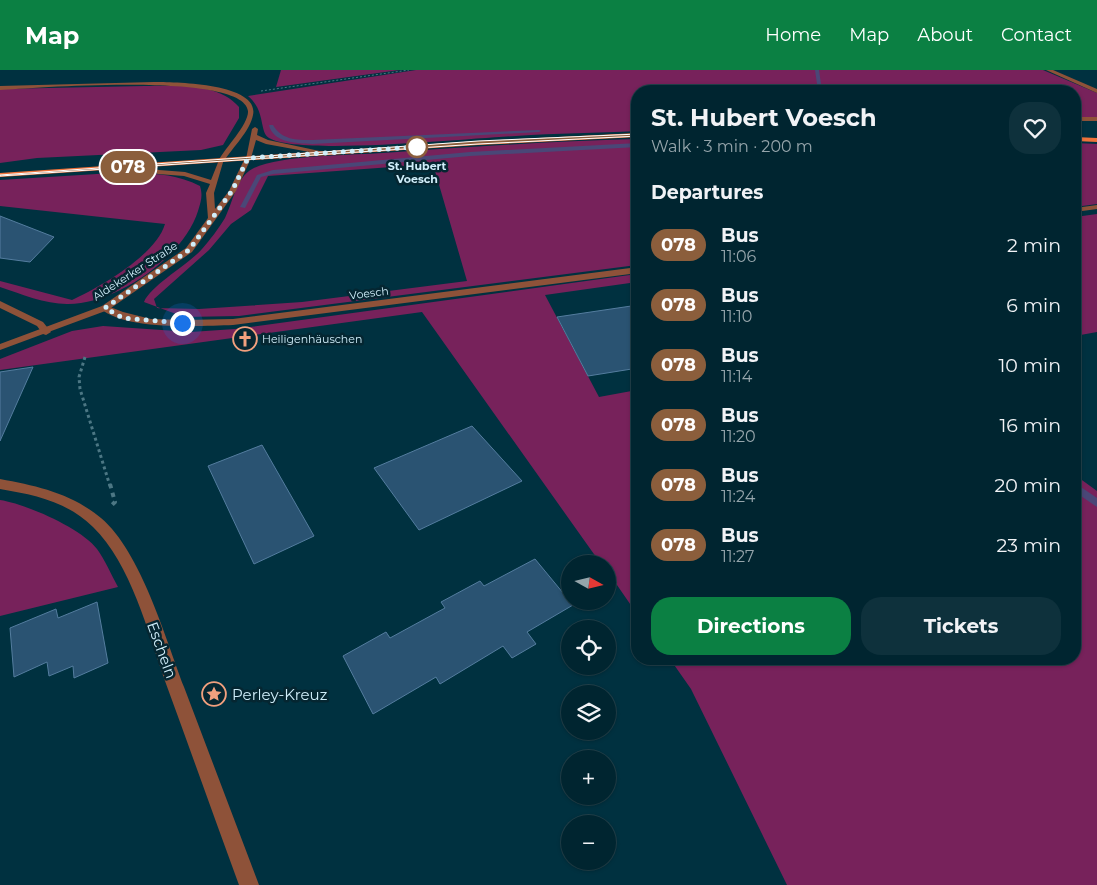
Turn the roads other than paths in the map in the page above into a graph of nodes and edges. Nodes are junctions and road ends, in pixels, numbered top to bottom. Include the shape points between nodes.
1 (1050, 70) edge
2 (0, 88) edge
3 (1097, 91) edge
4 (1097, 119) edge
5 (1081, 120) edge
6 (249, 123) junction
7 (631, 135) edge
8 (252, 136) junction
9 (1081, 139) edge
10 (1097, 140) edge
11 (326, 153) junction
12 (248, 158) junction
13 (222, 160) junction
14 (142, 166) junction
15 (0, 175) edge
16 (213, 183) junction
17 (1097, 207) edge
18 (1081, 209) edge
19 (212, 218) junction
20 (631, 271) edge
21 (0, 304) edge
22 (105, 308) junction
23 (46, 332) junction
24 (0, 347) edge
25 (0, 484) edge
26 (249, 885) edge

1 - 3 street
2 - 6 street via 180,85 214,88 234,95 250,108
4 - 5 street
6 - 8 street via 254,129
6 - 13 street
7 - 11 main road
8 - 11 street via 266,142
8 - 12 street
9 - 10 main road
11 - 12 main road
12 - 13 main road
12 - 19 street, Aldekerker Straße via 232,191
13 - 14 main road
13 - 16 street
14 - 15 main road
14 - 16 street
16 - 19 street via 210,193
17 - 18 street
19 - 22 street, Aldekerker Straße via 189,250
20 - 22 street, Voesch via 233,322 168,323 123,318
21 - 23 street via 40,324
22 - 23 street, Aldekerker Straße
23 - 24 street, Aldekerker Straße
25 - 26 street, Escheln via 44,492 98,520 114,539 133,575

